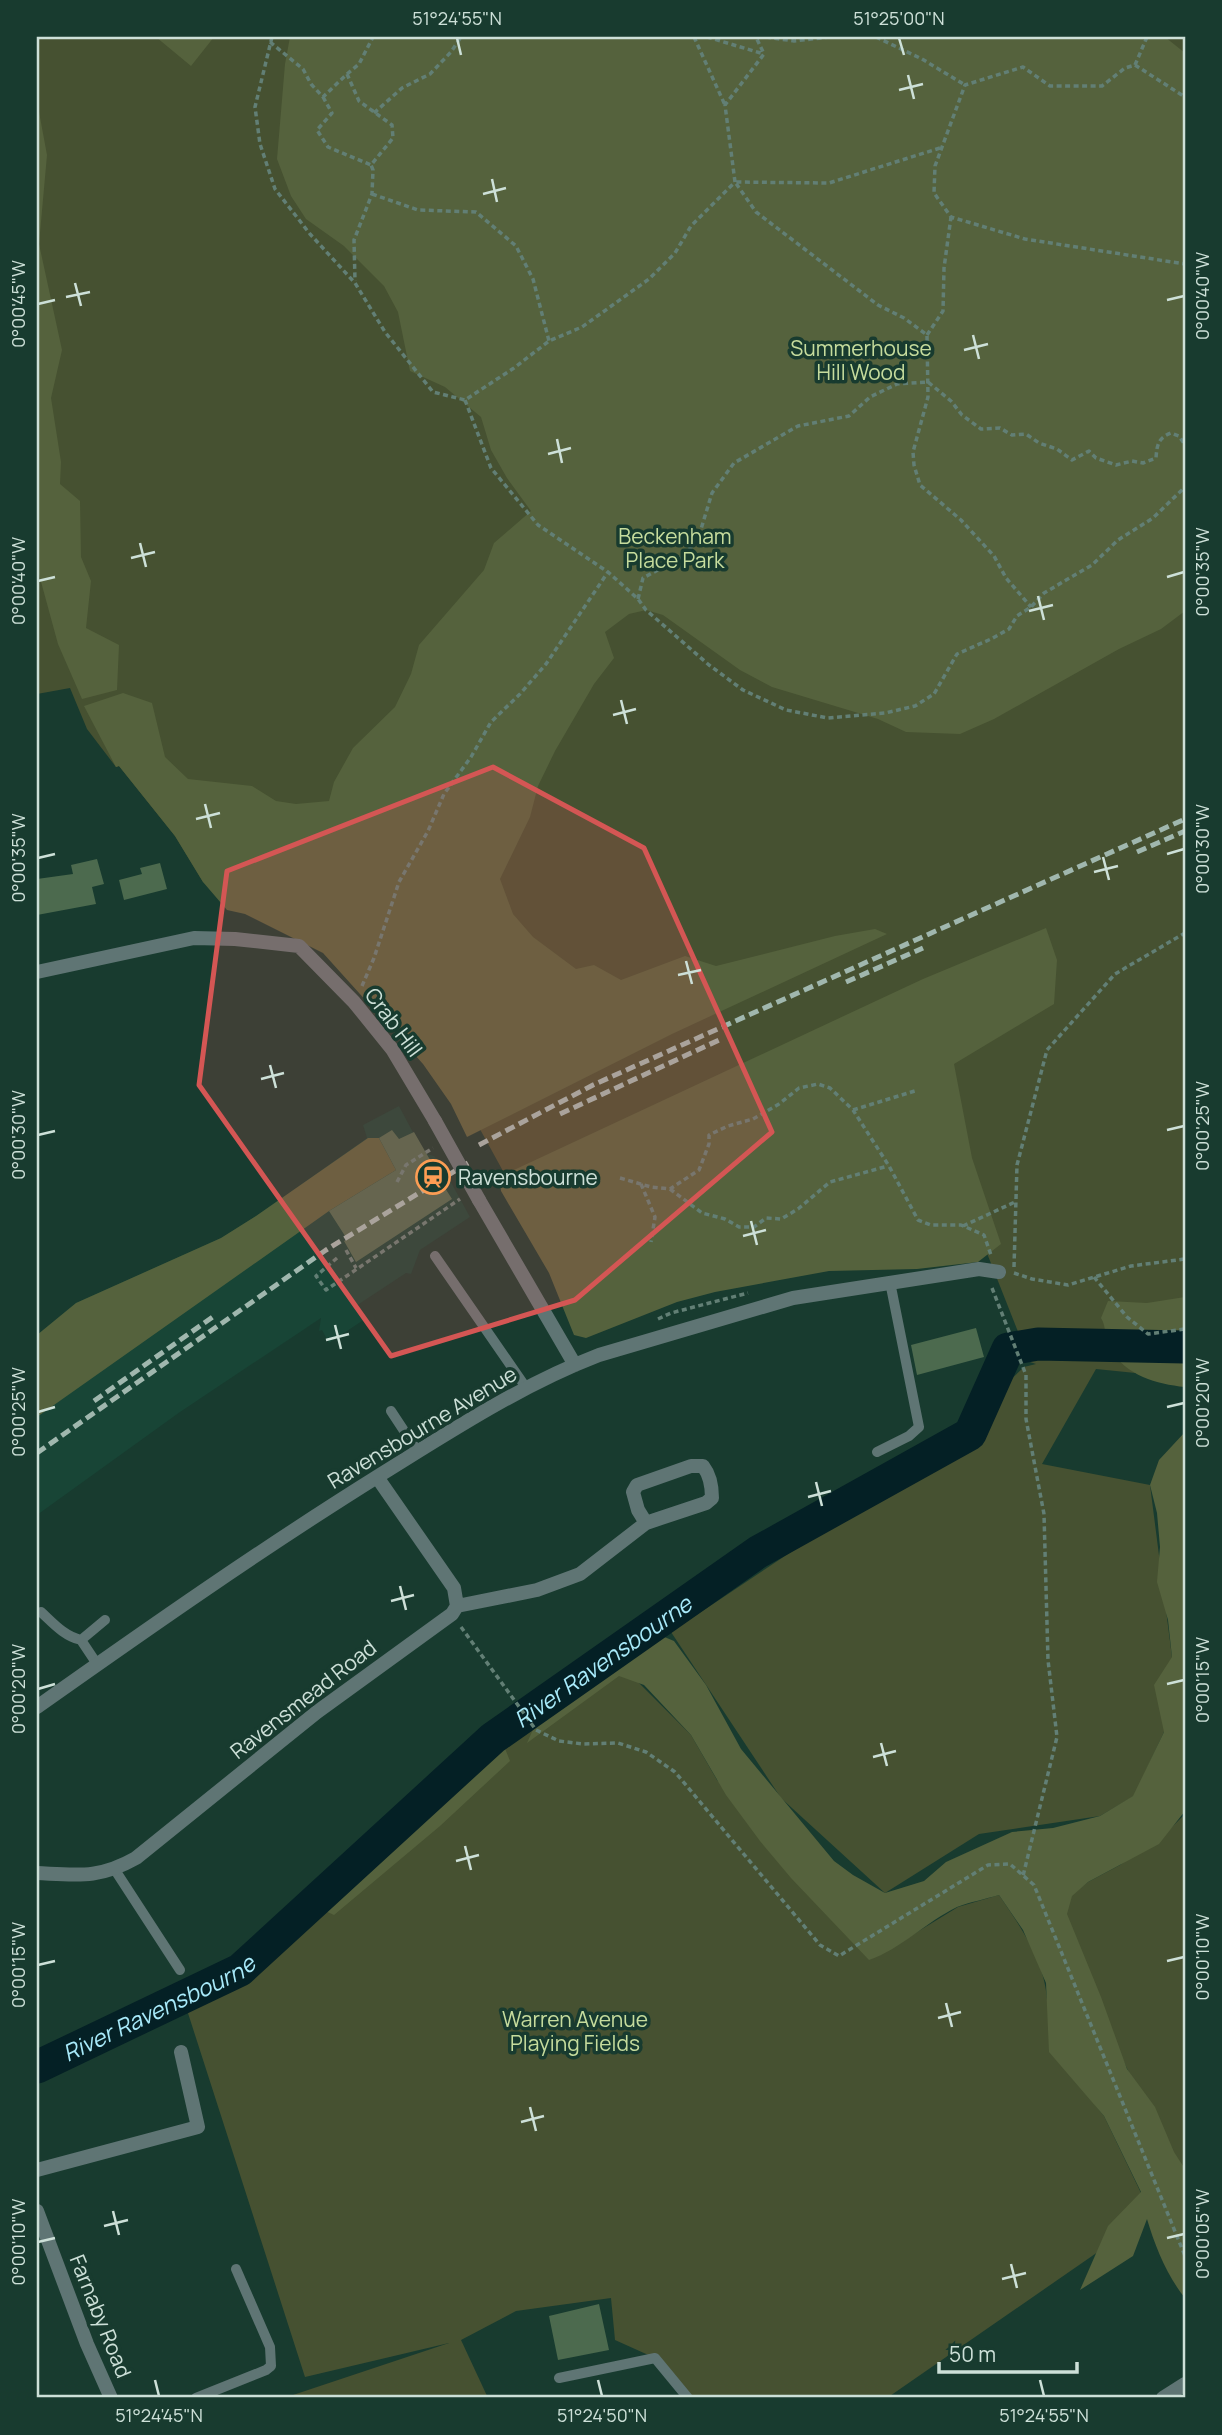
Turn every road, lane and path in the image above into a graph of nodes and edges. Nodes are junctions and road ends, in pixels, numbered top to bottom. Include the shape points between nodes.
1 (272, 37) edge
2 (373, 37) edge
3 (461, 37) edge
4 (694, 37) edge
5 (707, 37) edge
6 (756, 37) edge
7 (766, 37) edge
8 (830, 37) edge
9 (876, 37) edge
10 (1147, 37) edge
11 (270, 42) junction
12 (764, 54) junction
13 (1135, 65) junction
14 (347, 74) junction
15 (965, 85) junction
16 (323, 97) junction
17 (1185, 97) edge
18 (725, 105) junction
19 (374, 113) junction
20 (940, 148) junction
21 (371, 165) junction
22 (735, 182) junction
23 (372, 194) junction
24 (951, 217) junction
25 (1185, 264) edge
26 (355, 283) junction
27 (927, 335) junction
28 (549, 341) junction
29 (928, 383) junction
30 (465, 400) junction
31 (1185, 445) edge
32 (1185, 487) edge
33 (607, 572) junction
34 (638, 599) junction
35 (1031, 607) junction
36 (1185, 933) edge
37 (37, 972) edge
38 (362, 986) dead end
39 (918, 1090) dead end
40 (853, 1110) junction
41 (441, 1143) dead end
42 (888, 1166) junction
43 (620, 1178) dead end
44 (397, 1182) dead end
45 (642, 1184) junction
46 (670, 1189) junction
47 (474, 1196) junction
48 (1015, 1202) junction
49 (963, 1226) junction
50 (651, 1242) dead end
51 (346, 1250) dead end
52 (435, 1256) dead end
53 (337, 1258) dead end
54 (1185, 1259) edge
55 (996, 1266) junction
56 (356, 1268) junction
57 (979, 1269) junction
58 (1015, 1273) junction
59 (1094, 1277) junction
60 (890, 1282) junction
61 (1185, 1329) edge
62 (575, 1365) junction
63 (527, 1389) junction
64 (391, 1412) dead end
65 (418, 1452) junction
66 (877, 1452) dead end
67 (377, 1477) junction
68 (646, 1523) junction
69 (454, 1610) junction
70 (41, 1612) dead end
71 (105, 1620) dead end
72 (81, 1640) junction
73 (97, 1664) junction
74 (37, 1707) edge
75 (115, 1870) junction
76 (37, 1873) edge
77 (1023, 1876) junction
78 (180, 1970) dead end
79 (181, 2052) dead end
80 (37, 2171) edge
81 (37, 2211) edge
82 (1185, 2256) edge
83 (236, 2269) dead end
84 (559, 2378) dead end
85 (1185, 2384) edge
86 (111, 2398) edge
87 (196, 2398) edge
88 (688, 2398) edge
89 (1163, 2398) edge

1 - 11 path
2 - 14 path via 359,64
3 - 19 path via 430,74 402,88
4 - 18 path
5 - 12 path
6 - 12 path
7 - 8 path via 794,41
9 - 15 path
10 - 13 path
11 - 16 path via 303,69
11 - 26 path via 255,107 260,144 275,189
12 - 18 path
13 - 15 path via 1102,86 1049,86 1023,67
13 - 17 path
14 - 16 path
14 - 19 path via 359,102
15 - 20 path
16 - 21 path via 332,113 317,130 328,147
18 - 22 path
19 - 21 path via 392,125 393,138
20 - 22 path via 829,183
20 - 24 path via 934,193
21 - 23 path
22 - 27 path via 756,212 878,305
22 - 28 path via 691,226 675,253 649,279 582,327
23 - 26 path via 354,240
23 - 28 path via 418,210 476,212 484,218 522,257 533,279
24 - 25 path via 1025,239
24 - 27 path via 943,311
26 - 30 path via 385,332 433,392
27 - 29 path
28 - 30 path
29 - 31 path via 981,429 1026,434 1072,460 1088,450 1116,465 1143,463 1156,458 1157,444 1171,433
29 - 34 path via 897,384 870,397 849,416 798,426 734,463 712,493 698,539 682,557 643,578
29 - 35 path via 913,452 920,485 994,556
30 - 33 path via 491,468 538,525
32 - 35 path via 1153,518 1118,540 1092,565 1044,593
33 - 34 path
33 - 38 path via 546,664 491,722 444,794 399,883
34 - 35 path via 699,657 743,690 786,710 828,718 915,706 934,694 957,654 1009,629 1017,616
36 - 48 path via 1115,974 1047,1049 1017,1165
37 - 47 street, Crab Hill, bridge via 194,938 299,946 355,1002 392,1049
39 - 40 path
40 - 42 path
40 - 46 path via 830,1088 818,1084 799,1088 752,1119 709,1135 699,1170
41 - 44 path via 406,1165
42 - 46 path via 830,1182 782,1219 766,1218 754,1227 739,1227 702,1213
42 - 49 path via 918,1220
43 - 45 path
45 - 46 path
45 - 50 path via 655,1217
47 - 56 path
47 - 62 street, Crab Hill
48 - 49 path
48 - 58 path
49 - 55 path via 984,1236
51 - 56 path
52 - 63 lane
53 - 56 path via 316,1276 326,1290
54 - 59 path via 1131,1266
55 - 57 street, Ravensbourne Avenue
55 - 58 path
57 - 60 street, Ravensbourne Avenue
57 - 77 path via 990,1284 1026,1374 1026,1419 1045,1514 1048,1660 1057,1737
58 - 59 path via 1068,1285
59 - 61 path via 1127,1317 1148,1334
60 - 62 street, Ravensbourne Avenue via 793,1298
60 - 66 lane via 919,1427
62 - 63 street, Ravensbourne Avenue
63 - 65 street, Ravensbourne Avenue
64 - 65 lane
65 - 67 street, Ravensbourne Avenue
67 - 69 street via 454,1587
67 - 73 street, Ravensbourne Avenue
68 - 68 street via 712,1499 703,1466 637,1485 633,1492
68 - 69 street via 580,1574 537,1590
69 - 75 street, Ravensmead Road
69 - 77 path via 536,1730 559,1741 618,1743 646,1752 675,1772 820,1945 839,1956 988,1865 1010,1864
70 - 72 lane via 57,1628
71 - 72 lane
72 - 73 lane
73 - 74 street, Ravensbourne Avenue
75 - 76 street, Ravensmead Road via 88,1875
75 - 78 lane
77 - 82 path via 1034,1885
79 - 80 street via 198,2127
81 - 86 street, Farnaby Road
83 - 87 lane via 270,2347 271,2366
84 - 88 lane via 655,2358
85 - 89 street

